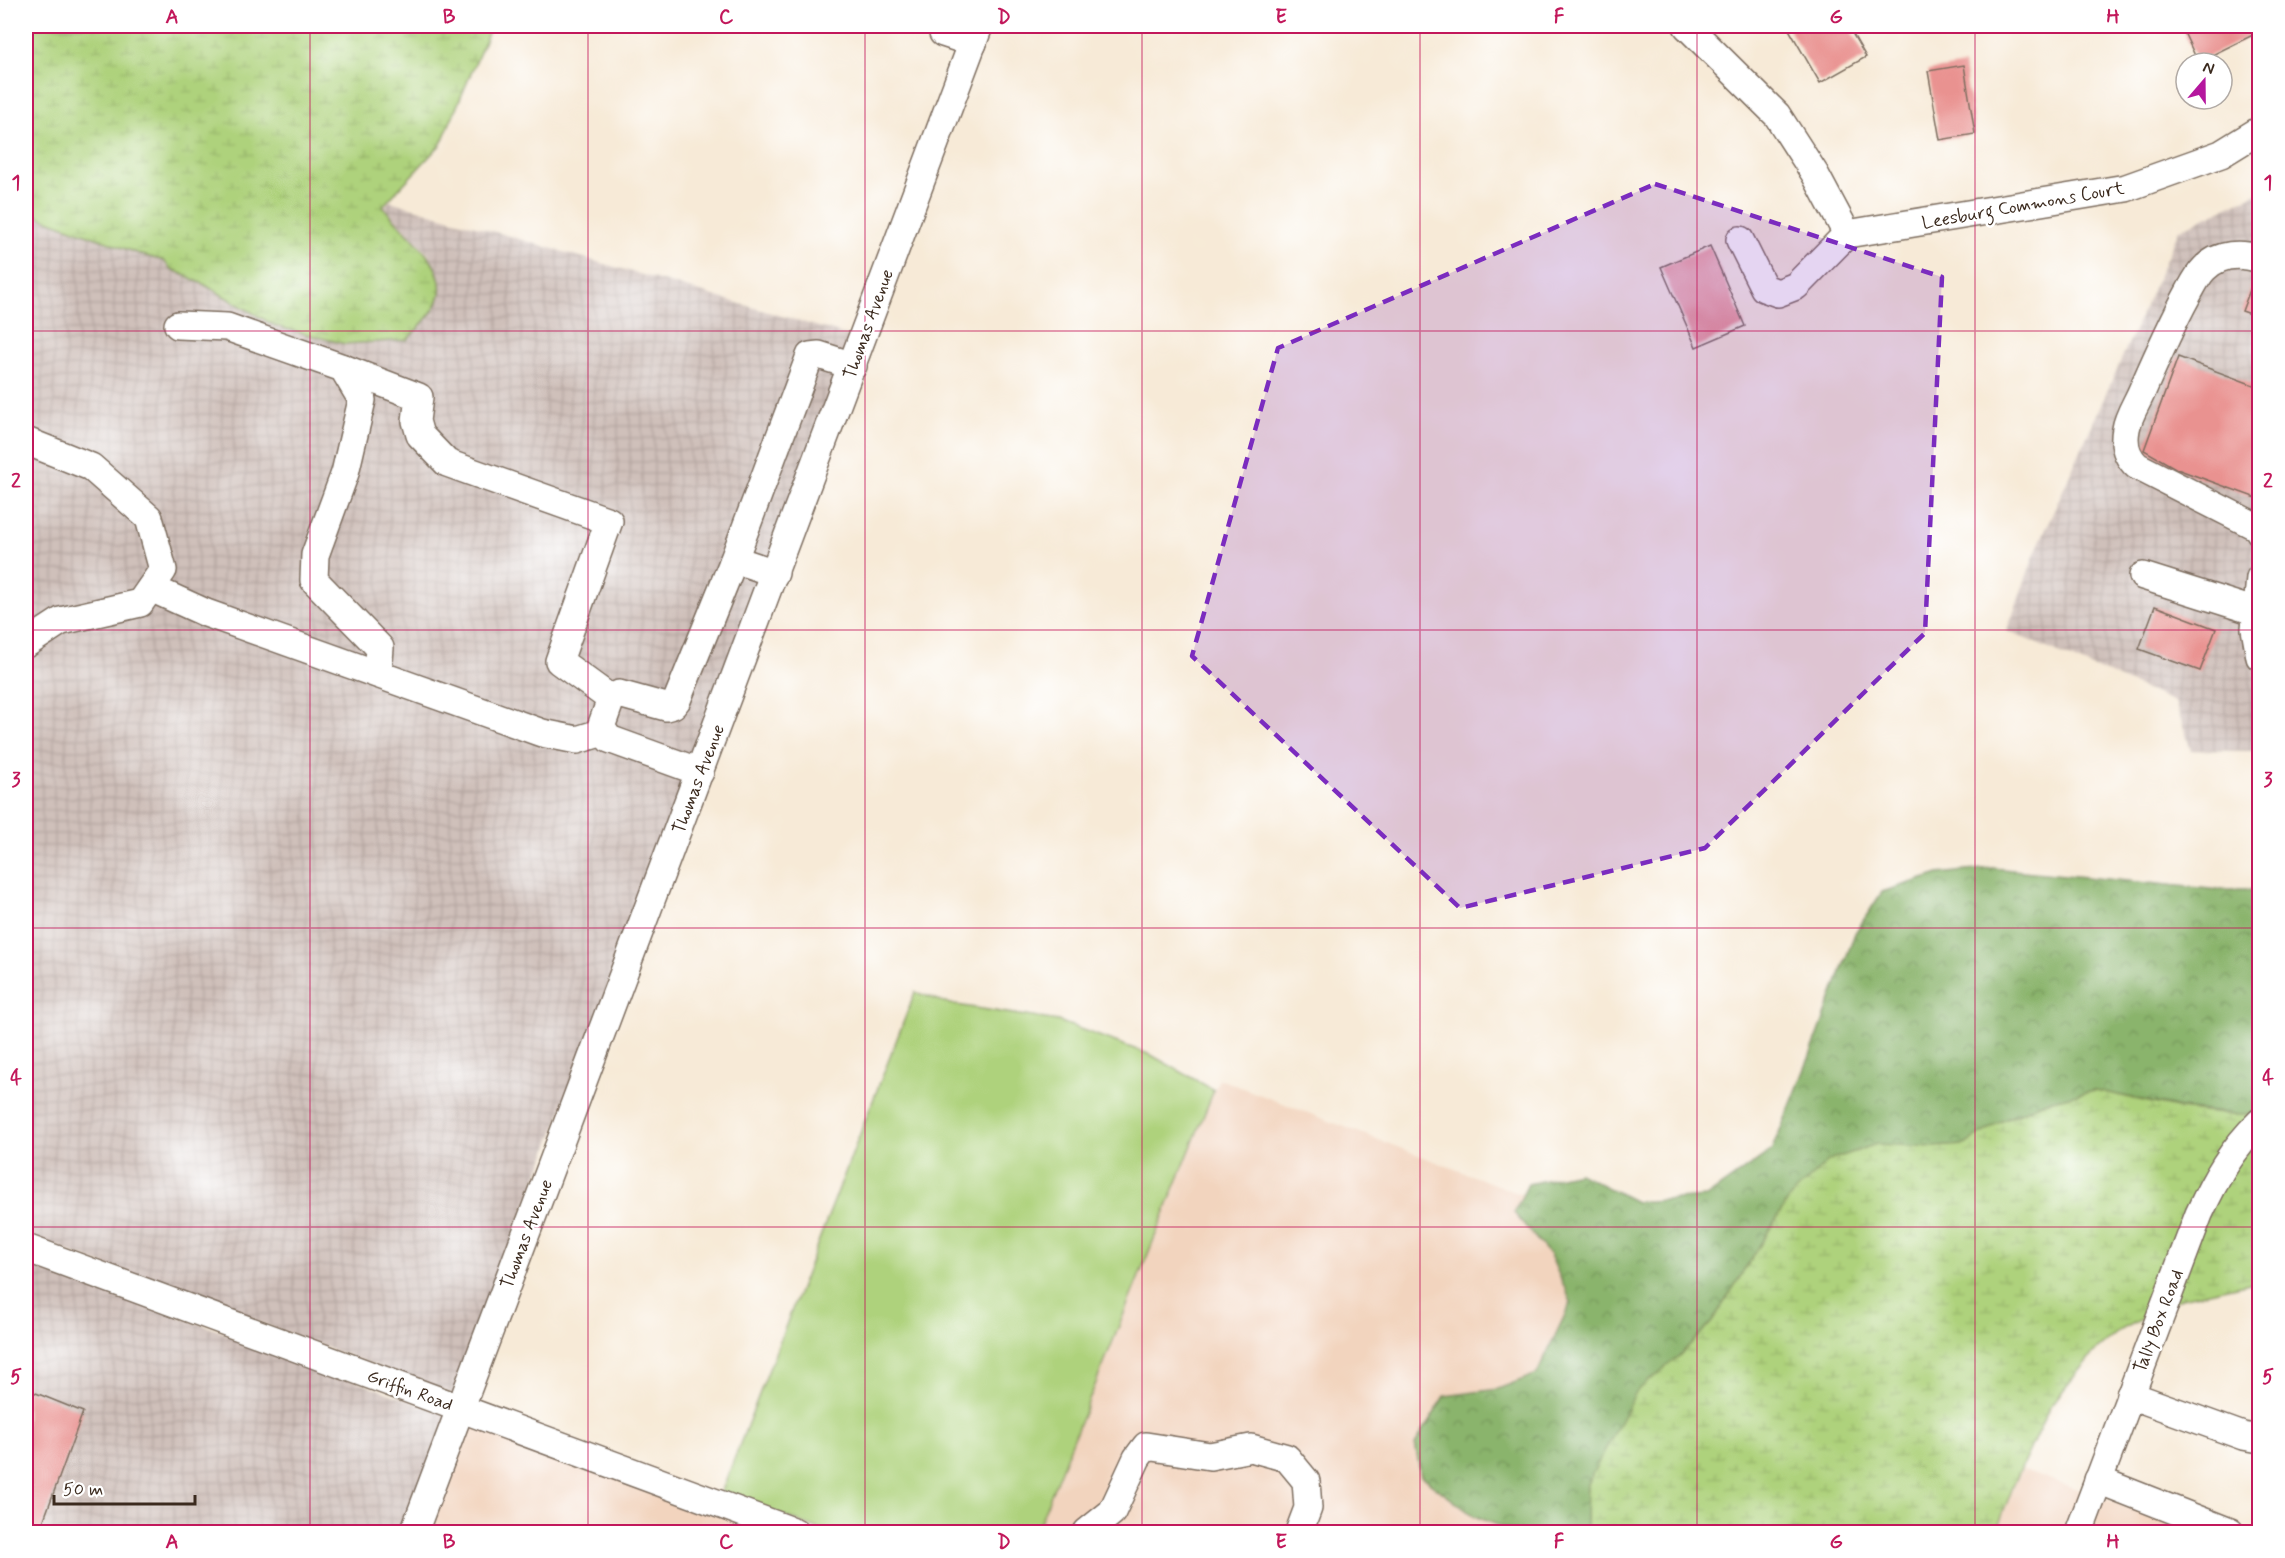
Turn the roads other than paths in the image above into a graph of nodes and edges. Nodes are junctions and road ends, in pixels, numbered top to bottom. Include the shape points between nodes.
1 (1687, 26) edge
2 (943, 33) dead end
3 (976, 34) edge
4 (2259, 130) edge
5 (1847, 234) junction
6 (1740, 240) dead end
7 (2259, 259) edge
8 (178, 325) dead end
9 (853, 366) junction
10 (343, 368) junction
11 (26, 441) edge
12 (2259, 532) edge
13 (733, 562) junction
14 (776, 573) junction
15 (2143, 576) dead end
16 (2259, 578) edge
17 (151, 588) junction
18 (2257, 612) junction
19 (26, 644) edge
20 (2259, 657) edge
21 (378, 674) junction
22 (611, 699) junction
23 (603, 732) junction
24 (700, 772) junction
25 (2259, 1122) edge
26 (26, 1248) edge
27 (2130, 1395) junction
28 (460, 1408) junction
29 (2259, 1439) edge
30 (2098, 1480) junction
31 (414, 1533) edge
32 (795, 1533) edge
33 (1087, 1533) edge
34 (1299, 1533) edge
35 (2079, 1533) edge
36 (2230, 1533) edge

1 - 5 street via 1777,115
2 - 3 street
3 - 9 street, Thomas Avenue
4 - 5 street, Leesburg Commons Court via 2221,154 2126,188
5 - 6 street via 1796,286 1778,293 1764,288
7 - 12 street via 2230,255 2205,268 2157,355 2126,427 2125,443 2128,457 2137,466 2257,527
8 - 10 street via 227,327
9 - 13 street via 819,355 810,356
9 - 14 street, Thomas Avenue
10 - 21 street via 362,400 345,473 315,555 314,580 380,648
10 - 22 street via 419,397 416,421 420,435 447,463 609,521 559,661
11 - 17 street via 92,467 149,518 163,570
13 - 14 street
13 - 22 street via 673,705 666,707 619,694
14 - 24 street, Thomas Avenue
15 - 18 street
16 - 18 street
17 - 19 street via 140,603 61,621
17 - 21 street via 206,613
18 - 20 street
21 - 23 street via 542,733 577,740
22 - 23 street via 601,727
23 - 24 street via 609,739
24 - 28 street, Thomas Avenue
25 - 27 street, Tally Box Road via 2238,1144 2215,1179
26 - 28 street, Griffin Road
27 - 29 street
27 - 30 street, Tally Box Road
28 - 31 street, Thomas Avenue
28 - 32 street, Griffin Road
30 - 35 street, Tally Box Road
30 - 36 street
33 - 34 street via 1112,1512 1146,1446 1210,1456 1251,1448 1287,1458 1306,1481 1308,1508

